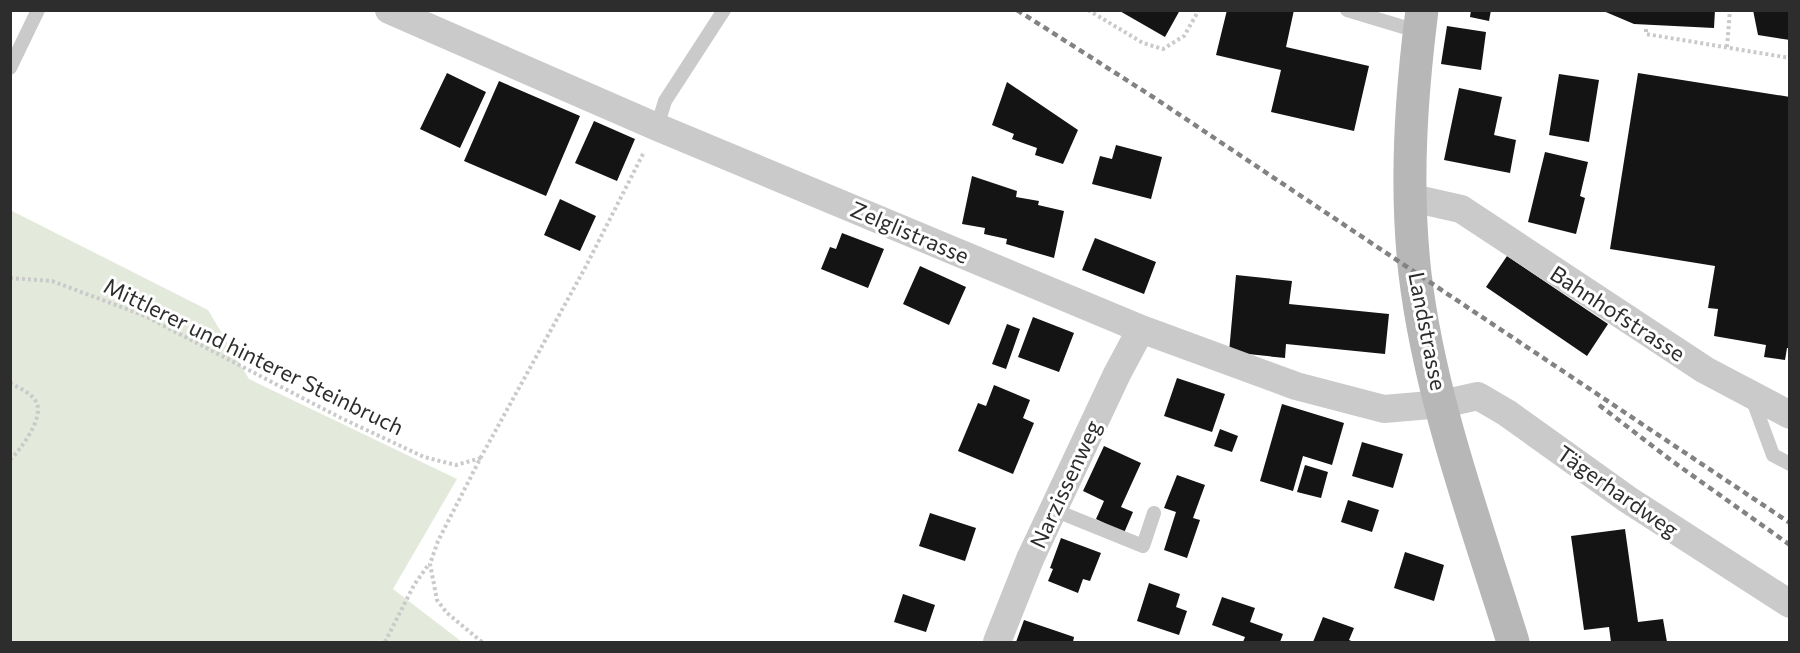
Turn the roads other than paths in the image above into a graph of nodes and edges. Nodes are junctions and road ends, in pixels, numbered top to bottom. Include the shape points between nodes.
1 (38, 10) edge
2 (389, 10) edge
3 (724, 10) edge
4 (1347, 10) edge
5 (1420, 16) edge
6 (10, 68) edge
7 (657, 127) junction
8 (1412, 198) junction
9 (1141, 329) junction
10 (1751, 396) junction
11 (1442, 404) junction
12 (1790, 415) edge
13 (1790, 464) edge
14 (1054, 510) junction
15 (1154, 513) dead end
16 (1790, 604) edge
17 (997, 642) edge
18 (1513, 642) edge

1 - 6 lane
2 - 7 street, Zelglistrasse
3 - 7 lane via 665,100
4 - 5 lane
5 - 8 main road, Landstrasse via 1411,117
7 - 9 street, Zelglistrasse
8 - 10 street, Bahnhofstrasse via 1461,209 1705,370
8 - 11 main road, Landstrasse via 1415,273
9 - 11 street, Zelglistrasse via 1296,386 1384,409
9 - 14 street, Narzissenweg
10 - 12 street, Bahnhofstrasse
10 - 13 lane via 1773,455
11 - 16 street, Tägerhardweg via 1478,396 1627,499
11 - 18 main road, Landstrasse
14 - 15 lane via 1143,546
14 - 17 street, Narzissenweg

